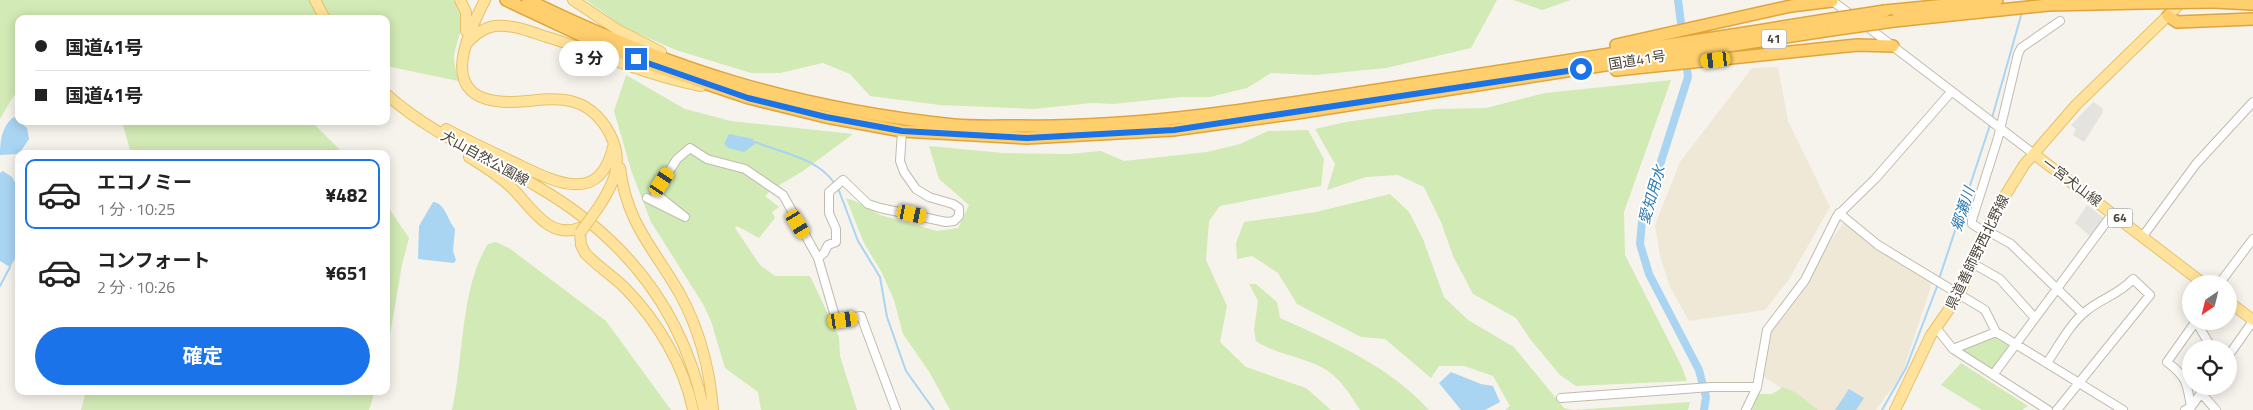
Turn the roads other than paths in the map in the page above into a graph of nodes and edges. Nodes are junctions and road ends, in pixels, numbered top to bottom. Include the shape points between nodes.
1 (315, 0) edge
2 (460, 0) edge
3 (486, 0) edge
4 (506, 0) edge
5 (528, 0) edge
6 (574, 0) edge
7 (1831, 0) edge
8 (1997, 0) edge
9 (2184, 0) edge
10 (1794, 3) edge
11 (2253, 4) edge
12 (1926, 12) junction
13 (323, 15) edge
14 (2168, 16) junction
15 (2253, 19) edge
16 (2060, 21) dead end
17 (1829, 25) junction
18 (1868, 27) junction
19 (1857, 45) junction
20 (1893, 46) junction
21 (464, 47) junction
22 (1716, 48) junction
23 (1655, 52) junction
24 (721, 85) junction
25 (1951, 92) junction
26 (390, 98) edge
27 (2253, 102) edge
28 (398, 105) junction
29 (2000, 130) junction
30 (902, 131) junction
31 (614, 142) junction
32 (2034, 154) junction
33 (616, 155) junction
34 (647, 198) dead end
35 (2113, 213) junction
36 (1840, 214) junction
37 (580, 231) junction
38 (1986, 231) junction
39 (2143, 236) junction
40 (2253, 239) edge
41 (818, 258) junction
42 (1972, 263) junction
43 (2193, 275) edge
44 (2226, 275) edge
45 (2057, 287) junction
46 (1959, 295) junction
47 (2238, 309) edge
48 (2083, 314) junction
49 (2034, 317) junction
50 (2253, 321) edge
51 (1937, 329) junction
52 (2190, 330) edge
53 (1996, 332) junction
54 (2237, 344) edge
55 (2015, 345) junction
56 (1953, 349) junction
57 (2047, 363) junction
58 (1993, 375) junction
59 (2079, 383) junction
60 (1757, 387) junction
61 (2200, 395) edge
62 (2207, 395) edge
63 (1562, 398) dead end
64 (2188, 408) edge
65 (693, 410) edge
66 (704, 410) edge
67 (714, 410) edge
68 (896, 410) edge
69 (1746, 410) edge
70 (1894, 410) edge
71 (2048, 410) edge
72 (2057, 410) edge
73 (2123, 410) edge
74 (2216, 410) edge

1 - 13 main road
2 - 21 main road via 468,21
3 - 21 main road
4 - 24 highway, 国道41号 / 41 via 651,65
5 - 24 highway, 国道41号 / 41
6 - 24 main road via 634,39
7 - 10 highway
7 - 18 street
8 - 12 highway, 国道41号 / 41
9 - 14 main road, 県道善師野西北野線
10 - 23 highway via 1709,24
11 - 12 highway, 国道41号 / 41, bridge via 2142,2
12 - 17 highway, 国道41号 / 41, bridge via 1894,21
12 - 17 highway, 国道41号 / 41, bridge via 1885,11
14 - 15 highway via 2177,22
14 - 32 main road, 県道善師野西北野線 via 2076,105
16 - 29 street via 2021,48
17 - 22 highway, 国道41号 / 41
18 - 19 highway via 1866,36
18 - 20 street
19 - 20 highway
19 - 22 highway
20 - 25 street
21 - 24 main road via 483,30 505,26 676,81
21 - 31 main road via 462,74 469,87 480,95 509,102 554,98 575,102 602,120
22 - 23 highway, 国道41号 / 41
22 - 23 highway
23 - 24 highway, 国道41号 / 41 via 1554,63 1255,109 1161,121 1071,127 958,125 865,114
23 - 30 highway, 国道41号 / 41 via 1563,72 1174,130 1027,138
24 - 30 highway, 国道41号 / 41 via 826,117
25 - 29 street
25 - 36 street
26 - 28 main road, 犬山自然公園線
27 - 39 street via 2196,164
28 - 31 main road via 501,157 569,185 597,177 607,165
28 - 37 main road via 436,137 500,177 550,227
28 - 66 main road, 犬山自然公園線 via 435,130 567,205 617,246 666,308 692,367
29 - 32 street
29 - 38 street via 1972,220 1972,224
30 - 41 street via 900,161 904,172 922,194 959,208 959,216 946,222 880,208 868,204 843,180 829,192 829,212 836,230 836,242 828,245
31 - 33 main road
32 - 35 main road, 一宮犬山線 / 64
32 - 38 main road, 県道善師野西北野線 via 2010,186
33 - 37 main road, bridge via 616,174 612,185
33 - 67 main road via 632,217 681,296 695,328 705,358
34 - 41 street via 680,217 686,217 655,193 677,159 690,148 707,160 744,169 783,195
35 - 39 main road, 一宮犬山線 / 64
35 - 45 street
36 - 46 street via 1878,245
36 - 60 street via 1805,280 1766,330
37 - 65 main road via 585,253 625,289 657,329 681,372
38 - 42 main road, 県道善師野西北野線
38 - 45 street via 2011,244
39 - 43 main road, 一宮犬山線 / 64
40 - 44 street
41 - 68 street via 838,319 861,316
42 - 46 main road, 県道善師野西北野線
42 - 49 street via 2000,279
45 - 48 street
45 - 49 street
46 - 51 main road, 県道善師野西北野線
46 - 53 street via 1985,310
47 - 50 main road
48 - 57 street
48 - 59 street via 2102,299 2121,292 2134,279 2150,295
49 - 55 street
50 - 54 street
51 - 56 street
51 - 70 main road, 県道善師野西北野線
52 - 64 street via 2168,362 2186,380
53 - 55 street
53 - 56 street
55 - 57 street
55 - 58 street
56 - 58 street
57 - 59 street
58 - 71 street
59 - 72 street
59 - 73 street
60 - 63 street via 1711,387
60 - 69 street
61 - 64 street
62 - 74 street

